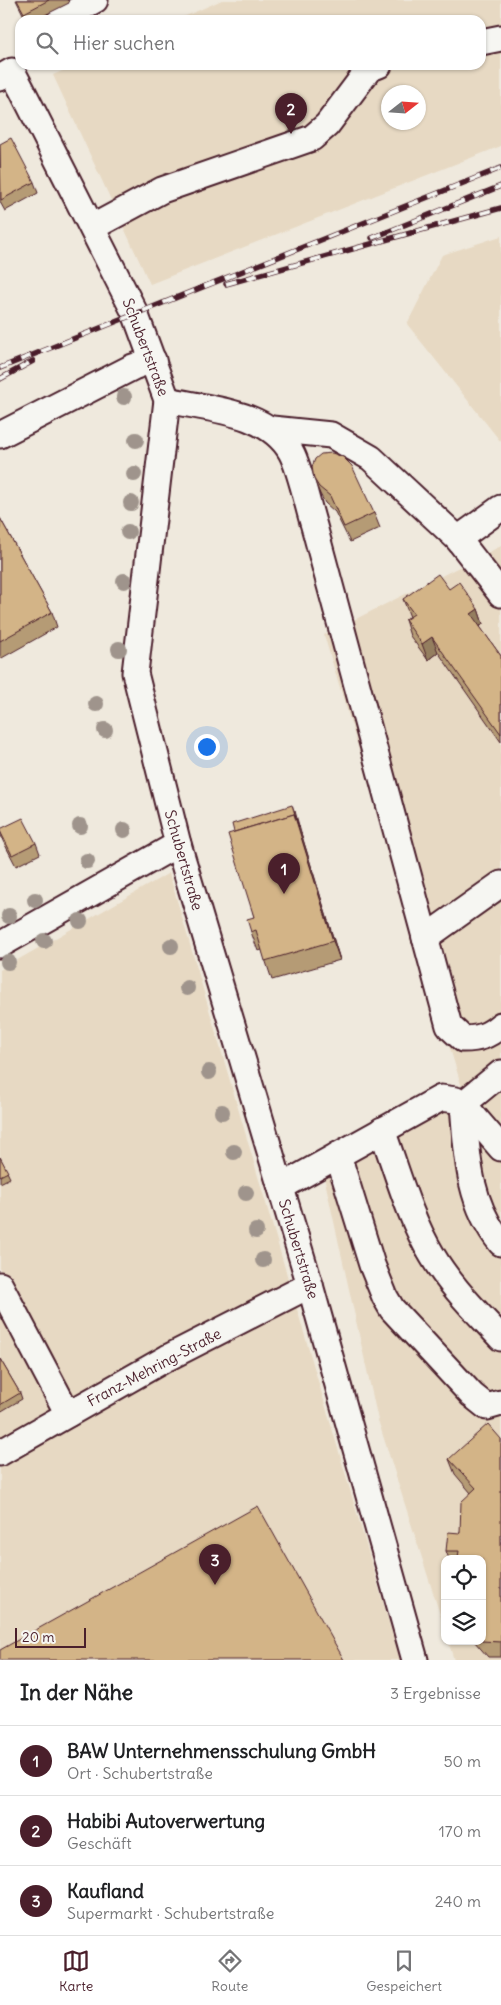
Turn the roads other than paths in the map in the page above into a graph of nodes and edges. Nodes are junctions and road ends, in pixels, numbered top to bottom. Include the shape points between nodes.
1 (95, 0) edge
2 (69, 15) edge
3 (501, 38) edge
4 (486, 41) edge
5 (11, 67) edge
6 (368, 70) edge
7 (93, 227) junction
8 (153, 360) junction
9 (167, 400) junction
10 (272, 429) junction
11 (0, 435) edge
12 (501, 508) edge
13 (458, 539) junction
14 (501, 594) edge
15 (178, 844) junction
16 (501, 884) edge
17 (425, 938) junction
18 (0, 945) edge
19 (501, 1025) edge
20 (501, 1073) edge
21 (463, 1104) junction
22 (382, 1130) junction
23 (501, 1148) edge
24 (338, 1155) junction
25 (281, 1187) junction
26 (501, 1243) edge
27 (0, 1285) edge
28 (310, 1285) junction
29 (8, 1323) edge
30 (501, 1338) edge
31 (501, 1403) edge
32 (68, 1414) junction
33 (0, 1453) edge
34 (415, 1660) edge

1 - 2 street
3 - 4 street
5 - 7 street, Schubertstraße
6 - 7 street via 327,125 312,138 162,190
7 - 8 street, Schubertstraße via 135,313
8 - 9 street, Schubertstraße
8 - 11 street via 133,367
9 - 10 street via 238,415
9 - 15 street, Schubertstraße via 135,673
10 - 13 street via 331,435 363,453
10 - 17 street via 292,453
12 - 13 street
13 - 14 street
15 - 18 street
15 - 25 street, Schubertstraße
16 - 17 street
17 - 19 street via 449,1026 462,1039 476,1039 490,1035
20 - 21 street
21 - 22 street via 441,1098
21 - 23 street
21 - 26 street via 471,1182 484,1217
22 - 24 street
22 - 30 street via 418,1228 432,1256 452,1284
24 - 25 street
24 - 31 street via 372,1265 392,1309 472,1396 487,1406
25 - 28 street, Schubertstraße
27 - 29 street
28 - 32 street, Franz-Mehring-Straße via 167,1358
28 - 34 street, Schubertstraße
29 - 32 street
32 - 33 street, Franz-Mehring-Straße

